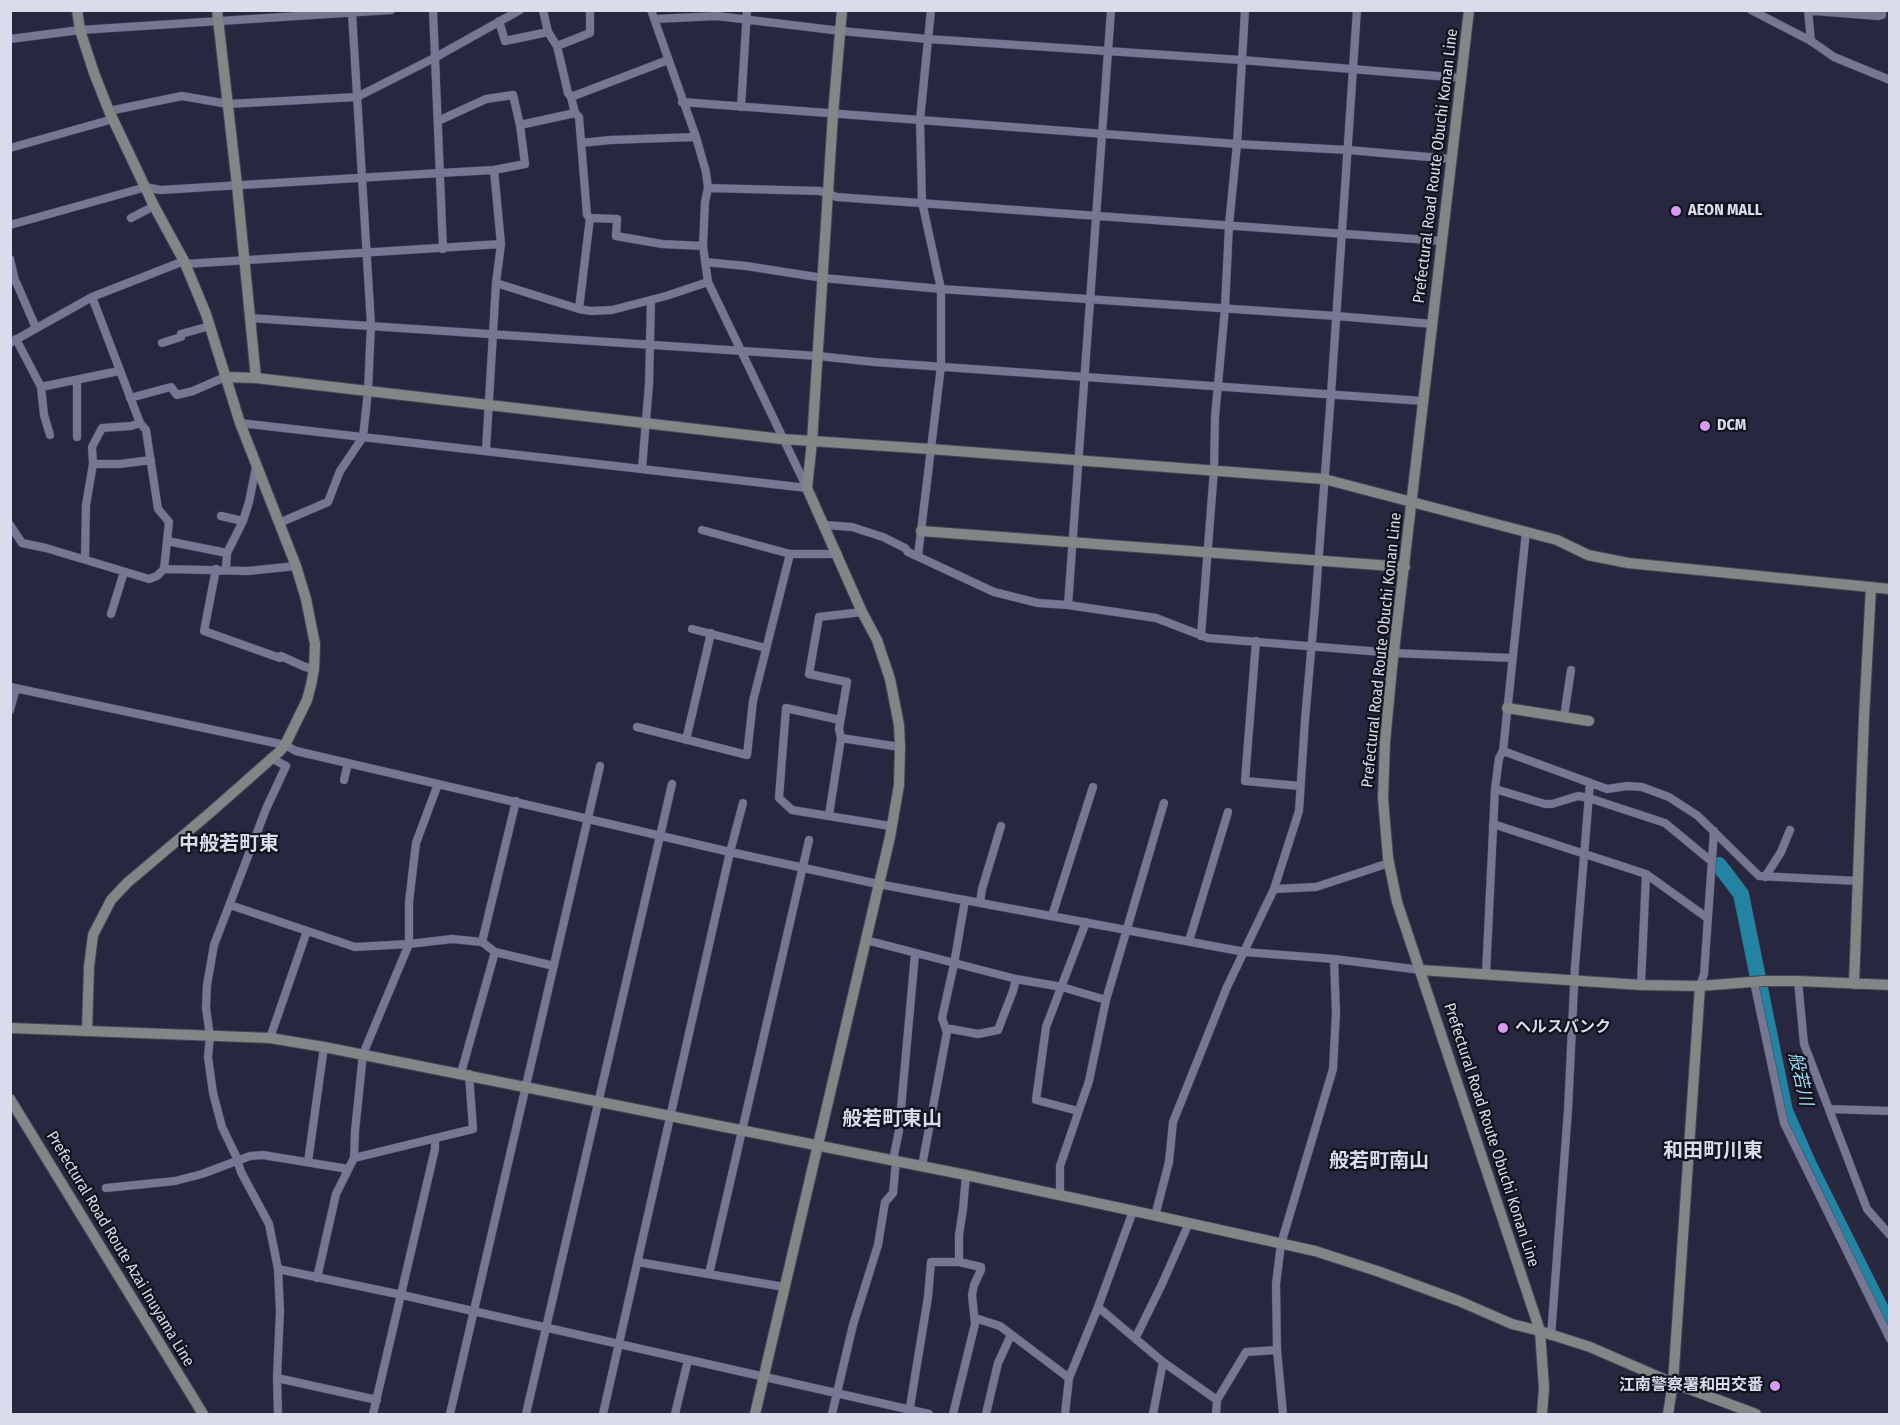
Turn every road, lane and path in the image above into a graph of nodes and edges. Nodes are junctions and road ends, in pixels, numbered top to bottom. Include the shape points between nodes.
1 (77, 10) edge
2 (390, 10) edge
3 (433, 10) edge
4 (520, 10) edge
5 (543, 10) edge
6 (590, 10) edge
7 (651, 10) edge
8 (747, 10) edge
9 (842, 10) edge
10 (931, 10) edge
11 (1111, 10) edge
12 (1245, 10) edge
13 (1357, 10) edge
14 (1469, 10) edge
15 (1751, 10) edge
16 (1882, 10) edge
17 (1808, 11) edge
18 (309, 13) edge
19 (352, 13) junction
20 (218, 16) edge
21 (654, 20) junction
22 (499, 21) junction
23 (746, 21) junction
24 (80, 30) junction
25 (841, 31) junction
26 (548, 32) junction
27 (10, 39) edge
28 (928, 39) junction
29 (1811, 41) junction
30 (557, 46) junction
31 (1108, 51) junction
32 (435, 57) junction
33 (668, 60) junction
34 (1241, 60) junction
35 (1353, 69) junction
36 (1462, 78) junction
37 (1890, 80) edge
38 (357, 97) junction
39 (571, 98) junction
40 (682, 102) junction
41 (228, 104) junction
42 (741, 107) junction
43 (574, 113) junction
44 (834, 114) junction
45 (111, 115) junction
46 (920, 120) junction
47 (438, 121) junction
48 (520, 124) junction
49 (1102, 133) junction
50 (696, 137) junction
51 (581, 143) junction
52 (1237, 144) junction
53 (10, 148) edge
54 (1348, 150) junction
55 (1452, 159) junction
56 (495, 170) junction
57 (440, 173) junction
58 (363, 178) junction
59 (237, 185) junction
60 (146, 187) junction
61 (708, 188) junction
62 (828, 194) junction
63 (922, 202) junction
64 (154, 206) junction
65 (1096, 216) junction
66 (131, 218) dead end
67 (590, 218) junction
68 (10, 225) edge
69 (1229, 225) junction
70 (1341, 234) junction
71 (1442, 241) junction
72 (501, 244) junction
73 (703, 246) junction
74 (443, 249) junction
75 (366, 253) junction
76 (10, 259) edge
77 (244, 260) junction
78 (184, 262) junction
79 (705, 262) junction
80 (823, 278) junction
81 (708, 282) junction
82 (496, 283) junction
83 (941, 289) junction
84 (92, 297) junction
85 (1090, 299) junction
86 (651, 300) junction
87 (1225, 308) junction
88 (579, 309) junction
89 (1336, 316) junction
90 (250, 318) junction
91 (1433, 324) junction
92 (371, 325) junction
93 (210, 326) junction
94 (36, 328) junction
95 (493, 336) junction
96 (13, 341) edge
97 (162, 343) dead end
98 (651, 346) junction
99 (740, 351) junction
100 (818, 356) junction
101 (941, 366) junction
102 (118, 371) junction
103 (1084, 376) junction
104 (225, 377) junction
105 (256, 378) junction
106 (77, 380) junction
107 (1218, 386) junction
108 (41, 387) junction
109 (368, 391) junction
110 (1331, 394) junction
111 (130, 398) junction
112 (1423, 401) junction
113 (490, 404) junction
114 (140, 423) junction
115 (240, 423) junction
116 (646, 424) junction
117 (50, 435) dead end
118 (77, 437) dead end
119 (363, 437) junction
120 (782, 439) junction
121 (812, 442) junction
122 (930, 448) junction
123 (486, 450) junction
124 (151, 460) junction
125 (1079, 461) junction
126 (93, 464) junction
127 (256, 467) junction
128 (642, 469) junction
129 (1214, 470) junction
130 (1324, 479) junction
131 (807, 488) junction
132 (1411, 503) junction
133 (221, 516) dead end
134 (243, 521) junction
135 (279, 523) junction
136 (10, 525) edge
137 (825, 525) junction
138 (702, 531) dead end
139 (921, 531) junction
140 (1526, 532) junction
141 (167, 541) junction
142 (22, 543) junction
143 (1073, 543) junction
144 (10, 544) edge
145 (227, 553) junction
146 (790, 554) junction
147 (838, 554) junction
148 (1207, 554) junction
149 (918, 556) junction
150 (85, 559) junction
151 (1318, 562) junction
152 (296, 566) junction
153 (1405, 567) junction
154 (164, 569) junction
155 (216, 569) junction
156 (226, 570) junction
157 (124, 572) junction
158 (1872, 587) junction
159 (1890, 589) edge
160 (1068, 605) junction
161 (862, 612) junction
162 (111, 614) dead end
163 (692, 629) dead end
164 (711, 633) junction
165 (1201, 636) junction
166 (1256, 641) junction
167 (1312, 645) junction
168 (766, 648) junction
169 (1394, 653) junction
170 (1512, 658) junction
171 (314, 669) junction
172 (1571, 670) dead end
173 (13, 688) edge
174 (1507, 708) junction
175 (10, 710) edge
176 (1564, 717) junction
177 (840, 720) junction
178 (1589, 721) dead end
179 (638, 727) dead end
180 (842, 738) junction
181 (686, 740) junction
182 (285, 745) junction
183 (900, 747) junction
184 (1503, 751) junction
185 (271, 758) junction
186 (348, 763) junction
187 (600, 766) dead end
188 (344, 780) dead end
189 (1590, 783) junction
190 (438, 784) junction
191 (672, 784) dead end
192 (1300, 786) junction
193 (1093, 787) dead end
194 (1496, 789) junction
195 (1588, 798) junction
196 (516, 801) junction
197 (743, 803) dead end
198 (1164, 803) dead end
199 (1228, 812) dead end
200 (829, 815) junction
201 (588, 819) junction
202 (1493, 824) junction
203 (890, 826) junction
204 (1001, 826) dead end
205 (1790, 830) dead end
206 (1714, 831) junction
207 (660, 835) junction
208 (809, 840) dead end
209 (730, 852) junction
210 (1585, 852) junction
211 (1711, 861) junction
212 (1389, 863) junction
213 (803, 867) junction
214 (1646, 874) junction
215 (1765, 877) junction
216 (1858, 881) junction
217 (878, 884) junction
218 (1274, 889) junction
219 (964, 900) junction
220 (980, 903) junction
221 (230, 905) junction
222 (1052, 916) junction
223 (1706, 917) junction
224 (1086, 921) junction
225 (1128, 929) junction
226 (307, 931) junction
227 (866, 940) junction
228 (1189, 941) junction
229 (482, 942) junction
230 (409, 944) junction
231 (495, 952) junction
232 (1245, 952) junction
233 (915, 954) junction
234 (1334, 959) junction
235 (954, 964) junction
236 (554, 966) junction
237 (1421, 970) junction
238 (1486, 974) junction
239 (1016, 979) junction
240 (1576, 981) junction
241 (1798, 981) junction
242 (1759, 982) junction
243 (1854, 984) junction
244 (1641, 985) junction
245 (1890, 985) edge
246 (1700, 986) junction
247 (1062, 987) junction
248 (1106, 1000) junction
249 (10, 1028) edge
250 (87, 1030) junction
251 (946, 1030) junction
252 (210, 1036) junction
253 (270, 1038) junction
254 (324, 1047) junction
255 (363, 1054) junction
256 (465, 1074) junction
257 (526, 1086) junction
258 (10, 1099) edge
259 (598, 1100) junction
260 (1829, 1109) junction
261 (1078, 1111) junction
262 (1890, 1111) edge
263 (670, 1115) junction
264 (742, 1130) junction
265 (435, 1138) junction
266 (817, 1145) junction
267 (354, 1158) junction
268 (237, 1160) junction
269 (895, 1160) junction
270 (308, 1162) junction
271 (922, 1166) junction
272 (348, 1169) junction
273 (966, 1175) junction
274 (106, 1188) dead end
275 (1060, 1195) junction
276 (1133, 1211) junction
277 (1155, 1216) junction
278 (1189, 1223) junction
279 (1890, 1235) edge
280 (1281, 1244) junction
281 (638, 1262) junction
282 (959, 1262) junction
283 (278, 1269) junction
284 (709, 1274) junction
285 (317, 1278) junction
286 (784, 1287) junction
287 (402, 1295) junction
288 (1098, 1307) junction
289 (474, 1312) junction
290 (975, 1318) junction
291 (546, 1328) junction
292 (1540, 1331) junction
293 (1011, 1335) junction
294 (1551, 1335) junction
295 (1136, 1337) junction
296 (1890, 1339) edge
297 (619, 1345) junction
298 (1277, 1350) junction
299 (688, 1360) junction
300 (1163, 1362) junction
301 (277, 1378) junction
302 (764, 1378) junction
303 (1069, 1378) junction
304 (1673, 1383) junction
305 (836, 1394) junction
306 (377, 1400) junction
307 (1217, 1400) junction
308 (909, 1412) edge
309 (203, 1414) edge
310 (278, 1414) edge
311 (373, 1414) edge
312 (450, 1414) edge
313 (526, 1414) edge
314 (603, 1414) edge
315 (675, 1414) edge
316 (755, 1414) edge
317 (832, 1414) edge
318 (929, 1414) edge
319 (954, 1414) edge
320 (986, 1414) edge
321 (1065, 1414) edge
322 (1153, 1414) edge
323 (1216, 1414) edge
324 (1283, 1414) edge
325 (1542, 1414) edge
326 (1668, 1414) edge
327 (1756, 1414) edge

1 - 24 street
2 - 19 street
3 - 32 street
4 - 22 street
5 - 26 street
6 - 30 street via 590,33
7 - 21 street
8 - 23 street
9 - 25 street
10 - 28 street
11 - 31 street
12 - 34 street
13 - 35 street
14 - 36 street, Prefectural Road Route Obuchi Konan Line
15 - 29 street
16 - 17 street via 1878,16
17 - 29 street
18 - 19 street
18 - 20 street
19 - 38 street
20 - 24 street
20 - 41 street
21 - 23 street via 717,16
21 - 33 street
22 - 26 street via 505,41
22 - 32 street
23 - 25 street
23 - 42 street
24 - 27 street
24 - 45 street
25 - 28 street
25 - 44 street
26 - 30 street
28 - 31 street
28 - 46 street
29 - 37 street via 1834,57
30 - 39 street
31 - 34 street
31 - 49 street
32 - 38 street
32 - 47 street
33 - 39 street
33 - 40 street
34 - 35 street
34 - 52 street
35 - 36 street
35 - 54 street
36 - 55 street, Prefectural Road Route Obuchi Konan Line
38 - 41 street
38 - 58 street
39 - 43 street
40 - 42 street
40 - 50 street
41 - 45 street via 182,96
41 - 59 street
42 - 44 street
43 - 48 street
43 - 51 street via 579,117
44 - 46 street
44 - 62 street
45 - 53 street
45 - 60 street
46 - 49 street
46 - 63 street
47 - 48 street via 486,99 513,95
47 - 57 street
48 - 56 street via 525,164
49 - 52 street
49 - 65 street
50 - 51 street
50 - 61 street
51 - 67 street
52 - 54 street
52 - 69 street
54 - 55 street
54 - 70 street
55 - 71 street, Prefectural Road Route Obuchi Konan Line
56 - 57 street
56 - 72 street
57 - 58 street
57 - 74 street
58 - 59 street
58 - 75 street
59 - 60 street via 160,190
59 - 77 street
60 - 64 street
60 - 68 street
61 - 62 street
61 - 73 street
62 - 63 street
62 - 80 street
63 - 65 street
63 - 83 street
64 - 66 street
64 - 78 street
65 - 69 street
65 - 85 street
67 - 73 street via 617,219 615,240
67 - 88 street
69 - 70 street
69 - 87 street
70 - 71 street
70 - 89 street
71 - 91 street, Prefectural Road Route Obuchi Konan Line
72 - 74 street
72 - 82 street
73 - 79 street
74 - 75 street
75 - 77 street
75 - 92 street
76 - 94 street via 15,281
77 - 78 street
77 - 90 street
78 - 84 street
78 - 93 street
79 - 80 street
79 - 81 street
80 - 83 street
80 - 100 street
81 - 86 street
81 - 99 street
82 - 88 street
82 - 95 street
83 - 85 street
83 - 101 street
84 - 94 street
84 - 102 street
85 - 87 street
85 - 103 street
86 - 88 street via 612,310
86 - 98 street
87 - 89 street
87 - 107 street
89 - 91 street
89 - 110 street
90 - 92 street
90 - 105 street
91 - 112 street, Prefectural Road Route Obuchi Konan Line
92 - 95 street
92 - 109 street
93 - 97 street
93 - 104 street
94 - 96 street
95 - 98 street
95 - 113 street
96 - 108 street
98 - 99 street
98 - 116 street
99 - 100 street
99 - 120 street
100 - 101 street
100 - 121 street
101 - 103 street
101 - 122 street
102 - 106 street
102 - 111 street
103 - 107 street
103 - 125 street
104 - 105 street
104 - 111 street via 177,395 171,387
104 - 115 street
105 - 109 street
106 - 108 street
106 - 118 street
107 - 110 street
107 - 129 street
108 - 117 street
109 - 113 street
109 - 119 street
110 - 112 street
110 - 130 street
111 - 114 street
112 - 132 street, Prefectural Road Route Obuchi Konan Line
113 - 116 street
113 - 123 street
114 - 124 street via 146,430
114 - 126 street via 102,428 92,447
115 - 119 street
115 - 127 street
116 - 120 street
116 - 128 street
119 - 123 street
119 - 135 street via 340,471 328,502
120 - 121 street
120 - 131 street
121 - 122 street
121 - 131 street
122 - 125 street
122 - 139 street
123 - 128 street
124 - 126 street
124 - 141 street via 158,509 169,522
125 - 129 street
125 - 143 street
126 - 150 street via 86,505
127 - 134 street
127 - 135 street
128 - 131 street
129 - 130 street
129 - 148 street
130 - 132 street
130 - 151 street
131 - 137 street
132 - 140 street
132 - 153 street, Prefectural Road Route Obuchi Konan Line
133 - 134 street
134 - 145 street
135 - 152 street
136 - 142 street
137 - 147 street
137 - 149 street via 860,529
138 - 146 street
139 - 143 street
139 - 149 street
140 - 158 street via 1557,540 1588,555 1628,563
140 - 170 street
141 - 145 street
141 - 154 street
142 - 144 street
142 - 150 street
143 - 148 street
143 - 160 street
145 - 156 street
146 - 147 street
146 - 168 street
147 - 161 street
148 - 151 street
148 - 165 street
149 - 160 street via 994,592 1038,603
150 - 157 street
151 - 153 street
151 - 167 street
152 - 156 street
152 - 171 street via 312,623
153 - 169 street, Prefectural Road Route Obuchi Konan Line
154 - 155 street
154 - 157 street via 148,579
155 - 156 street
155 - 171 street via 204,631
157 - 162 street
158 - 159 street
158 - 216 street
160 - 165 street via 1156,618
161 - 177 street via 819,617 809,674 847,682
161 - 183 street via 877,640 890,679
163 - 164 street
164 - 168 street
164 - 181 street
165 - 166 street
166 - 167 street
166 - 192 street via 1245,781
167 - 169 street
167 - 192 street
168 - 181 street via 753,701 747,755
169 - 170 street
169 - 212 street, Prefectural Road Route Obuchi Konan Line via 1383,798
170 - 174 street
171 - 182 street via 307,700
172 - 176 street
173 - 175 street
173 - 182 street
174 - 176 street
174 - 184 street
176 - 178 street
177 - 180 street
177 - 200 street via 786,708 779,798 792,810
179 - 181 street
180 - 183 street
180 - 200 street
182 - 185 street
182 - 186 street
183 - 203 street via 896,810
184 - 189 street
184 - 194 street
185 - 221 street via 285,766
185 - 250 street via 111,900 93,935
186 - 188 street
186 - 190 street
187 - 201 street
189 - 195 street
189 - 206 street via 1607,789 1634,786 1656,791 1698,816
190 - 196 street
190 - 230 street via 416,843
191 - 207 street
192 - 218 street via 1299,811
193 - 222 street
194 - 195 street via 1545,804 1578,796
194 - 202 street
195 - 210 street
195 - 211 street via 1665,823
196 - 201 street
196 - 229 street
197 - 209 street
198 - 225 street
199 - 228 street
200 - 203 street
201 - 207 street
201 - 236 street
202 - 210 street
202 - 238 street
203 - 217 street
204 - 220 street
205 - 215 street
206 - 211 street
206 - 215 street via 1759,876
207 - 209 street
207 - 259 street
208 - 213 street
209 - 213 street
209 - 263 street
210 - 214 street
210 - 240 street
211 - 223 street
212 - 218 street via 1316,887
212 - 237 street, Prefectural Road Route Obuchi Konan Line
213 - 217 street
213 - 264 street
214 - 223 street
214 - 244 street
215 - 216 street
216 - 243 street
217 - 219 street
217 - 227 street
218 - 232 street
219 - 220 street
219 - 235 street
220 - 222 street
221 - 226 street
221 - 252 street via 214,945 207,986
222 - 224 street
223 - 246 street
224 - 225 street
224 - 247 street
225 - 228 street
225 - 248 street
226 - 230 street via 356,946
226 - 253 street
227 - 233 street
227 - 266 street
228 - 232 street
229 - 230 street via 452,939
229 - 231 street
230 - 255 street
231 - 236 street
231 - 256 street
232 - 234 street
232 - 277 street via 1173,1122 1169,1162
233 - 235 street
233 - 269 street
234 - 237 street
234 - 280 street via 1333,1069
235 - 239 street
235 - 251 street via 942,1018
236 - 257 street
237 - 238 street
237 - 292 street, Prefectural Road Route Obuchi Konan Line
238 - 240 street
239 - 247 street
239 - 251 street via 998,1030 978,1034
240 - 244 street
240 - 294 street
241 - 242 street
241 - 243 street
241 - 260 street via 1804,1044
242 - 246 street
242 - 296 street via 1784,1123
243 - 245 street
244 - 246 street
246 - 304 street
247 - 248 street
247 - 261 street via 1046,1027 1036,1100
248 - 261 street via 1097,1050
249 - 250 street
250 - 252 street
251 - 271 street
252 - 253 street
252 - 268 street via 208,1057 213,1093
253 - 254 street
254 - 255 street
254 - 270 street
255 - 256 street
255 - 267 street
256 - 257 street
256 - 265 street via 473,1129
257 - 259 street
257 - 289 street
258 - 309 street, Prefectural Road Route Azai Inuyama Line
259 - 263 street
259 - 291 street
260 - 262 street
260 - 279 street via 1867,1209
261 - 275 street via 1060,1166
263 - 264 street
263 - 281 street
264 - 266 street
264 - 284 street
265 - 267 street
265 - 287 street
266 - 269 street
266 - 286 street
267 - 272 street
268 - 270 street via 263,1155
268 - 274 street via 175,1181
268 - 283 street via 269,1224
269 - 271 street
269 - 305 street via 893,1193 885,1202 878,1245
270 - 272 street
271 - 273 street
272 - 285 street via 336,1194
273 - 275 street
273 - 282 street
275 - 276 street
276 - 277 street
276 - 288 street
277 - 278 street
278 - 280 street
278 - 295 street
280 - 292 street via 1380,1272 1512,1324
280 - 298 street via 1276,1284
281 - 284 street
281 - 297 street
282 - 290 street via 981,1267 972,1295
282 - 308 street via 932,1262
283 - 285 street
283 - 301 street
284 - 286 street
285 - 287 street
286 - 302 street
287 - 289 street
287 - 306 street
288 - 295 street
288 - 303 street
289 - 291 street
289 - 312 street
290 - 293 street via 1000,1326
290 - 319 street
291 - 297 street
291 - 313 street
292 - 294 street
292 - 325 street, Prefectural Road Route Obuchi Konan Line
293 - 303 street
293 - 320 street via 998,1363
294 - 304 street via 1590,1347
295 - 300 street
297 - 299 street
297 - 314 street
298 - 307 street via 1246,1352
298 - 324 street
299 - 302 street
299 - 315 street
300 - 307 street
300 - 322 street
301 - 306 street
301 - 310 street
302 - 305 street
302 - 316 street
303 - 321 street
304 - 326 street
304 - 327 street
305 - 308 street
305 - 317 street
306 - 311 street
307 - 323 street
308 - 318 street

